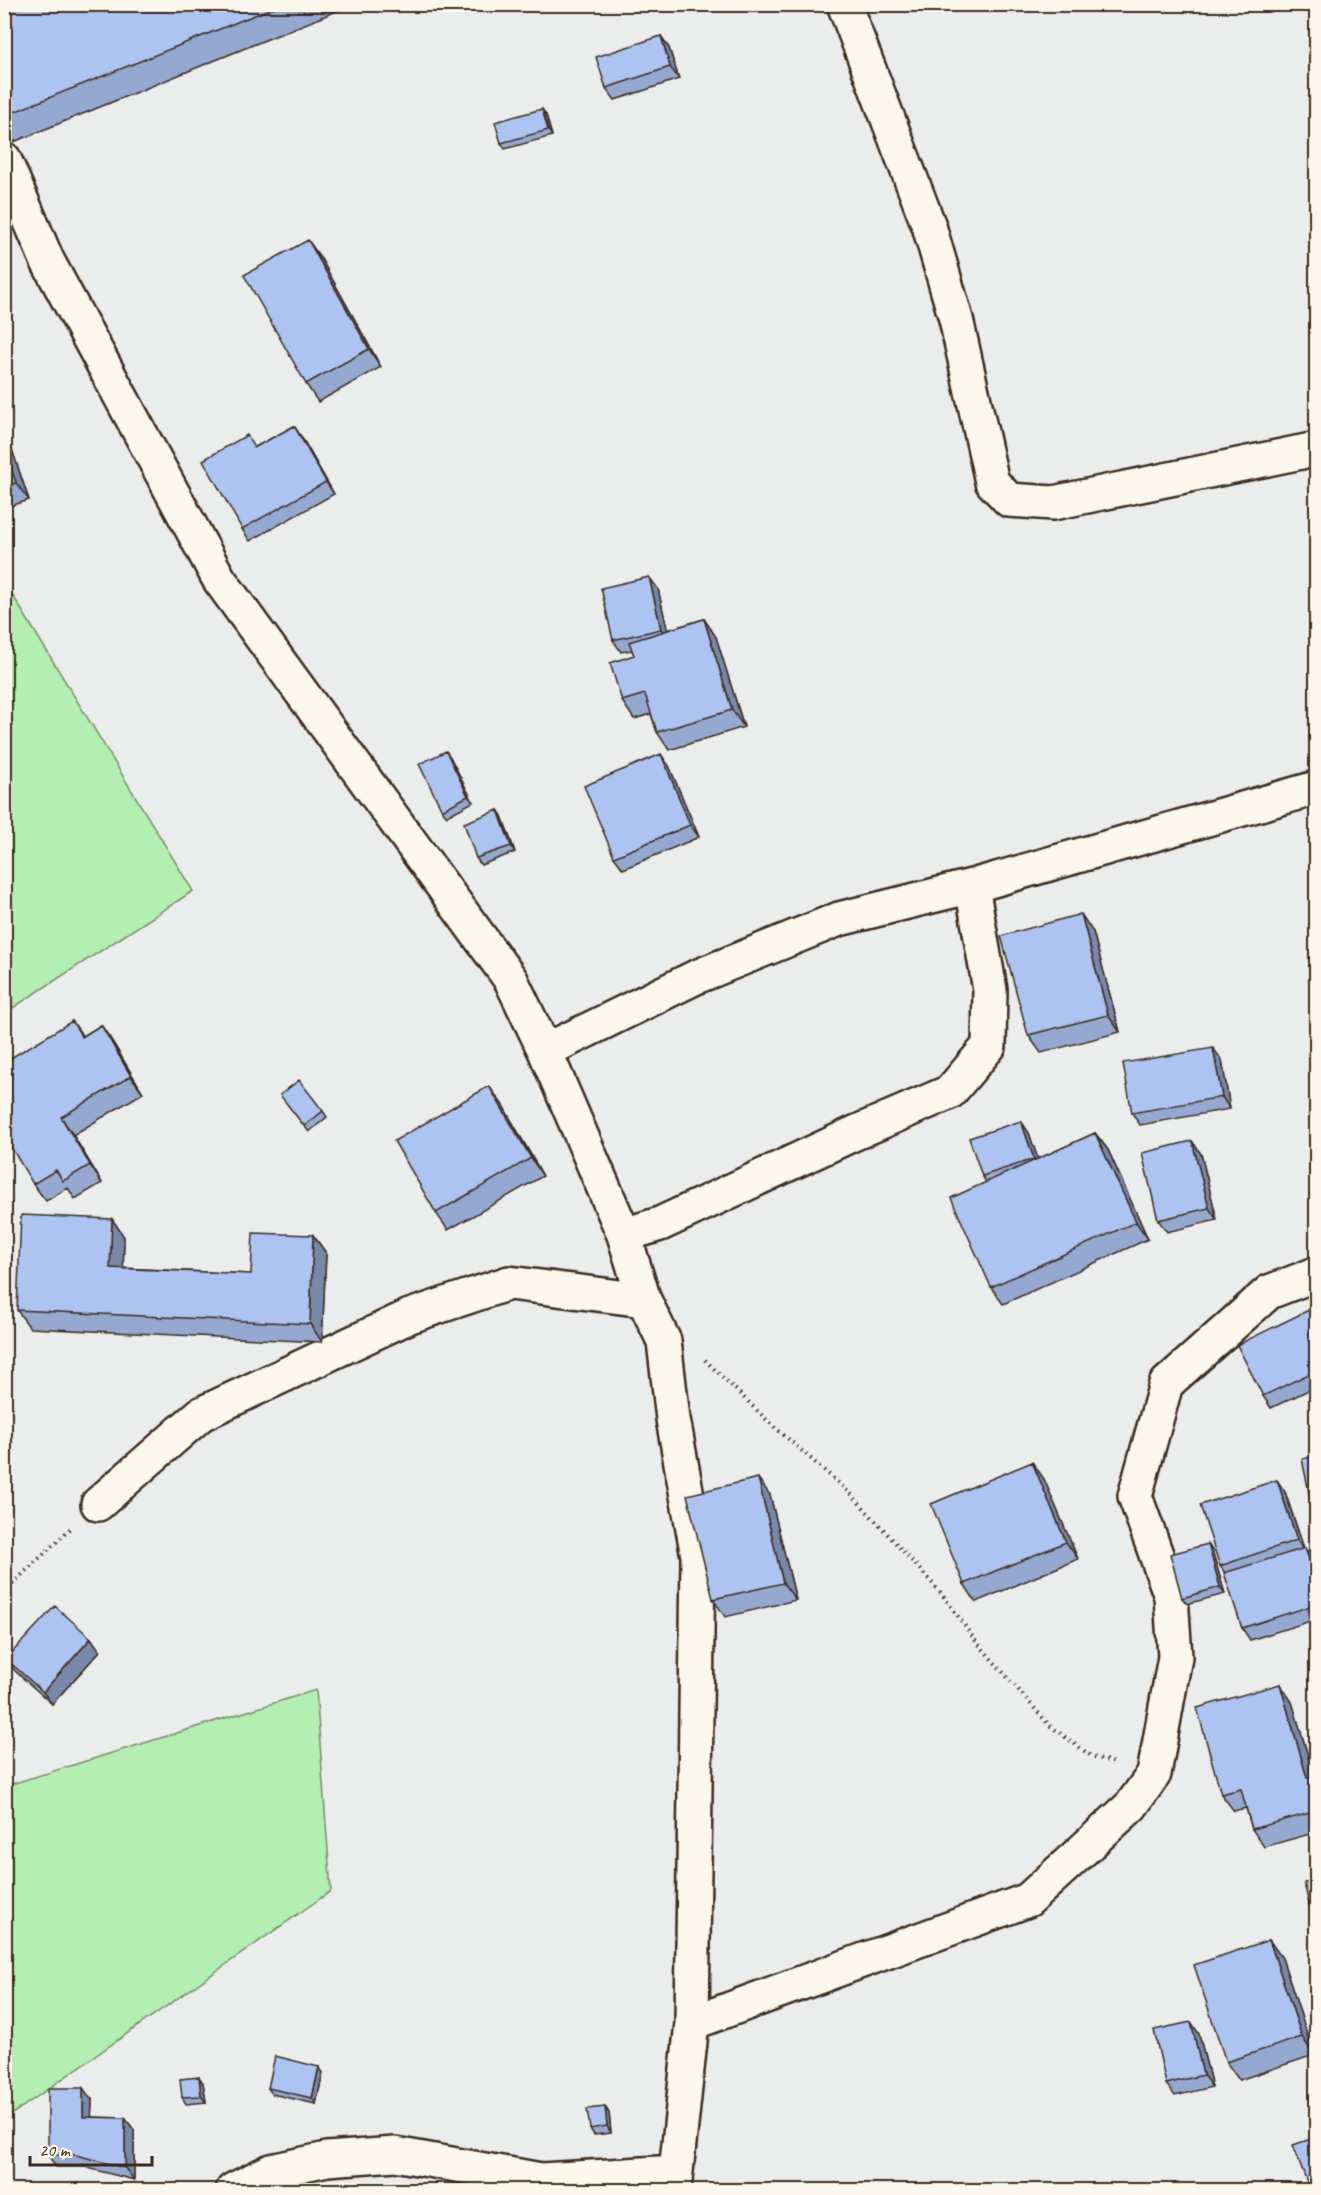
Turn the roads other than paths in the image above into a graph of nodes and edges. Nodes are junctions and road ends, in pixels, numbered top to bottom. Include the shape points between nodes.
1 (844, 4) edge
2 (4, 159) edge
3 (1317, 449) edge
4 (1317, 788) edge
5 (972, 886) junction
6 (545, 1051) junction
7 (624, 1235) junction
8 (1317, 1274) edge
9 (644, 1300) junction
10 (98, 1504) road end
11 (692, 2023) junction
12 (675, 2181) edge
13 (233, 2190) edge

1 - 3 street via 929,226 956,319 992,482 1010,500 1053,502
2 - 6 street via 47,260 219,579 511,980
4 - 5 street
5 - 6 street via 839,919 696,977
5 - 7 street via 990,990 989,1046 950,1092 660,1224
6 - 7 street
7 - 9 street
8 - 11 street via 1269,1292 1166,1384 1135,1496 1171,1596 1175,1657 1154,1774 1131,1806 1028,1900
9 - 10 street via 509,1283 410,1317 201,1414
9 - 11 street via 664,1341 673,1419 698,1556
11 - 12 street
12 - 13 street via 541,2180 395,2154 327,2159 271,2171

